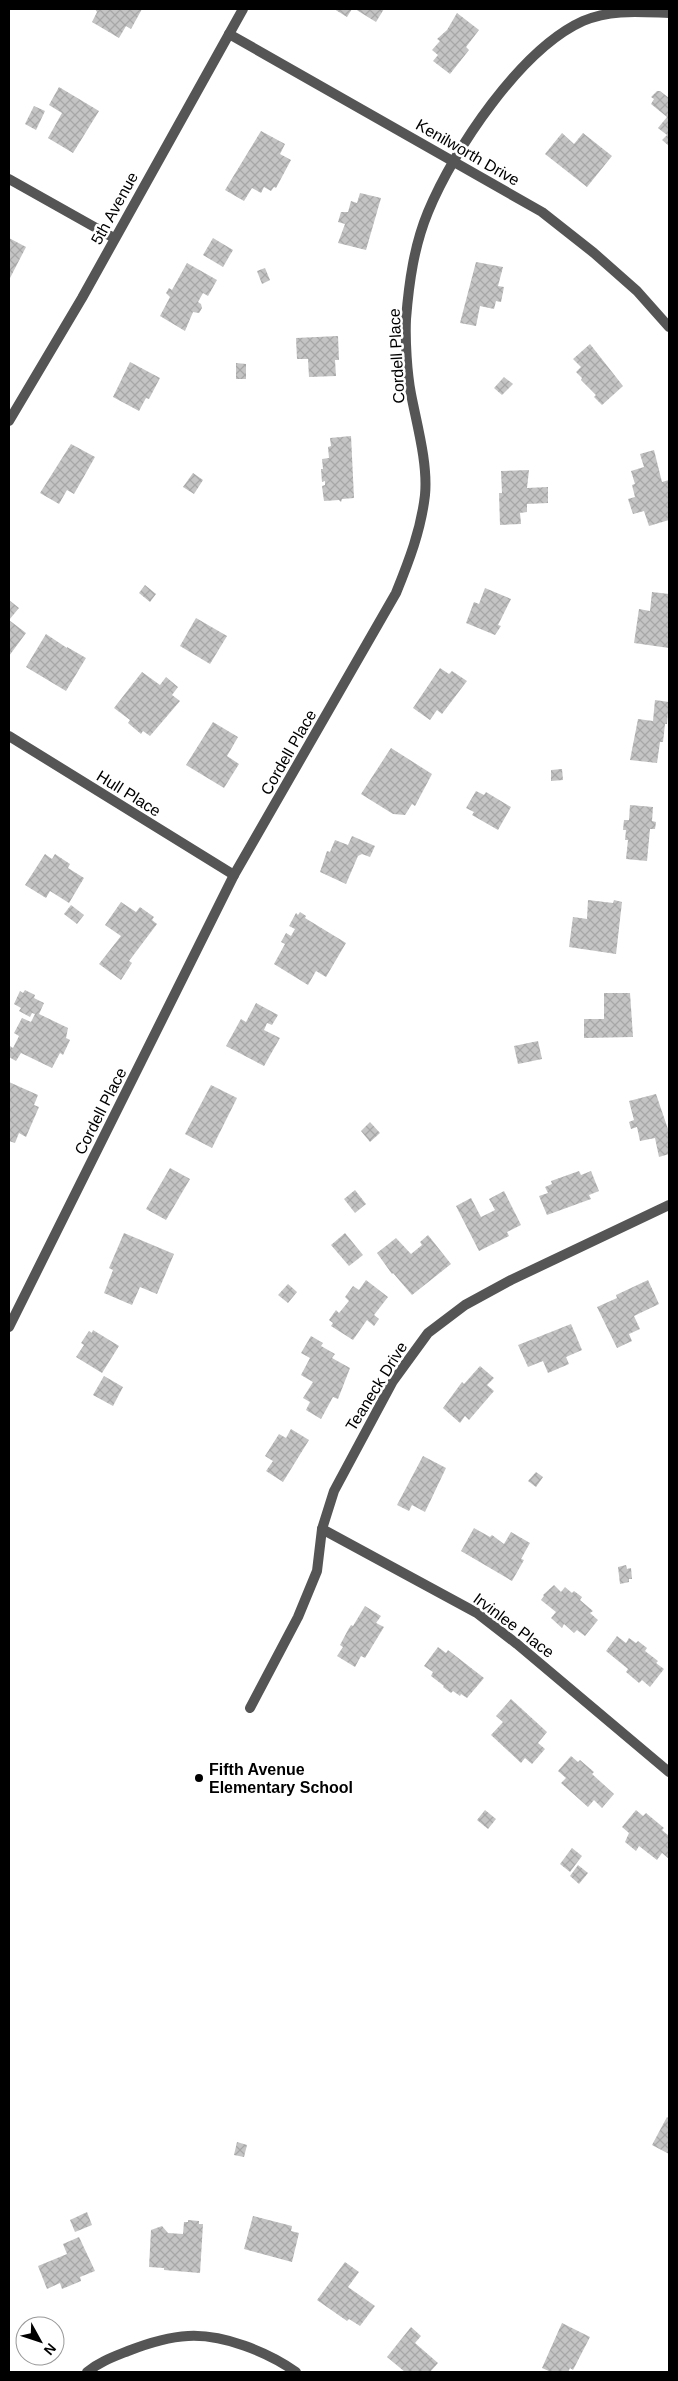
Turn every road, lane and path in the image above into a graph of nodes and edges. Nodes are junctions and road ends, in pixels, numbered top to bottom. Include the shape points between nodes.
1 (243, 9) edge
2 (669, 13) edge
3 (229, 34) junction
4 (454, 161) junction
5 (9, 179) edge
6 (114, 238) junction
7 (669, 327) edge
8 (9, 421) edge
9 (9, 736) edge
10 (234, 875) junction
11 (669, 1204) edge
12 (9, 1327) edge
13 (322, 1529) junction
14 (250, 1708) dead end
15 (669, 1772) edge
16 (87, 2372) edge
17 (296, 2372) edge

1 - 3 street, 5th Avenue
2 - 4 street, Cordell Place via 621,11 584,21 540,48 496,99
3 - 4 street, Kenilworth Drive
3 - 6 street, 5th Avenue
4 - 7 street, Kenilworth Drive via 542,212 594,253
4 - 10 street, Cordell Place via 428,212 412,264 406,321 410,391 422,450 425,494 416,542 396,593
5 - 6 street
6 - 8 street, 5th Avenue
9 - 10 street, Hull Place
10 - 12 street, Cordell Place
11 - 13 street, Teaneck Drive via 465,1305 428,1333 393,1381 361,1436 334,1491
13 - 14 street, Teaneck Drive via 316,1571 298,1617
13 - 15 street, Irvinlee Place via 477,1613
16 - 17 street via 98,2363 148,2343 188,2336 232,2342 276,2358

